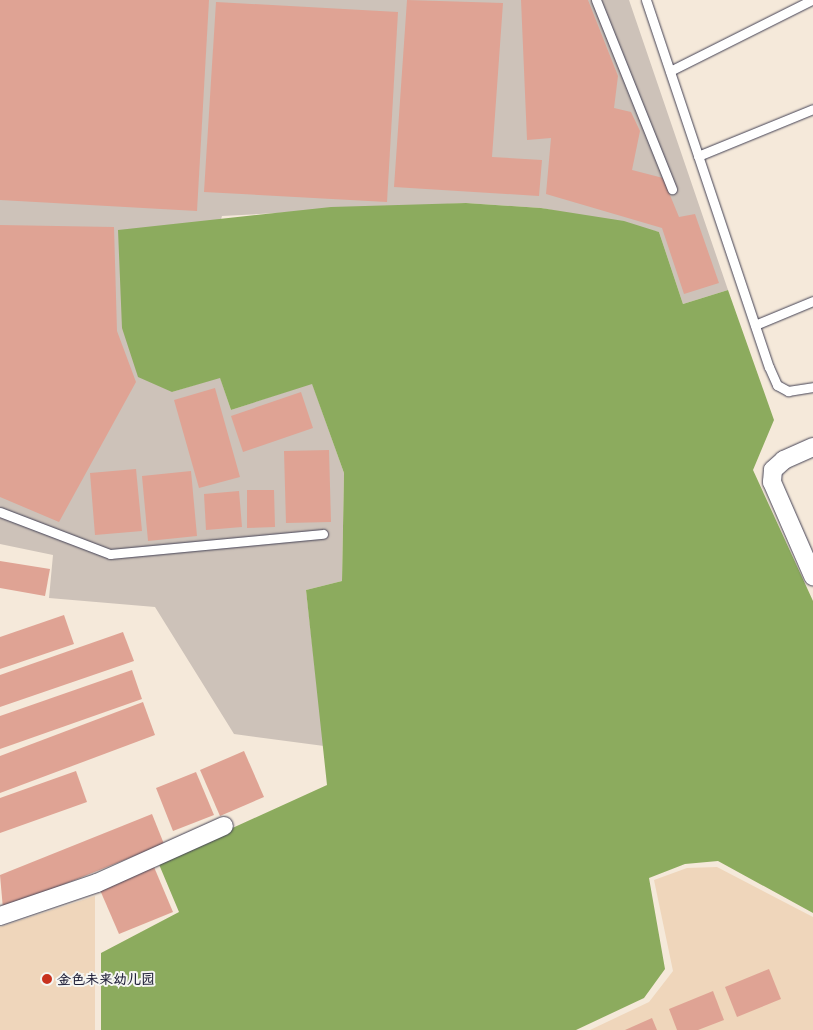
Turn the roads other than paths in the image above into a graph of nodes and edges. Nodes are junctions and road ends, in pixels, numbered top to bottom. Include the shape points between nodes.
1 (596, 0) edge
2 (646, 0) edge
3 (812, 0) edge
4 (670, 71) junction
5 (813, 110) edge
6 (698, 156) junction
7 (672, 189) dead end
8 (813, 301) edge
9 (755, 325) junction
10 (813, 387) edge
11 (813, 447) edge
12 (0, 512) edge
13 (323, 534) dead end
14 (813, 576) edge
15 (224, 826) dead end
16 (0, 916) edge

1 - 7 lane
2 - 4 lane
3 - 4 lane
4 - 6 lane
5 - 6 lane
6 - 9 lane
8 - 9 lane
9 - 10 lane via 777,385 788,391
11 - 14 street via 784,460 773,470 772,482
12 - 13 lane via 110,554
15 - 16 street via 97,883

